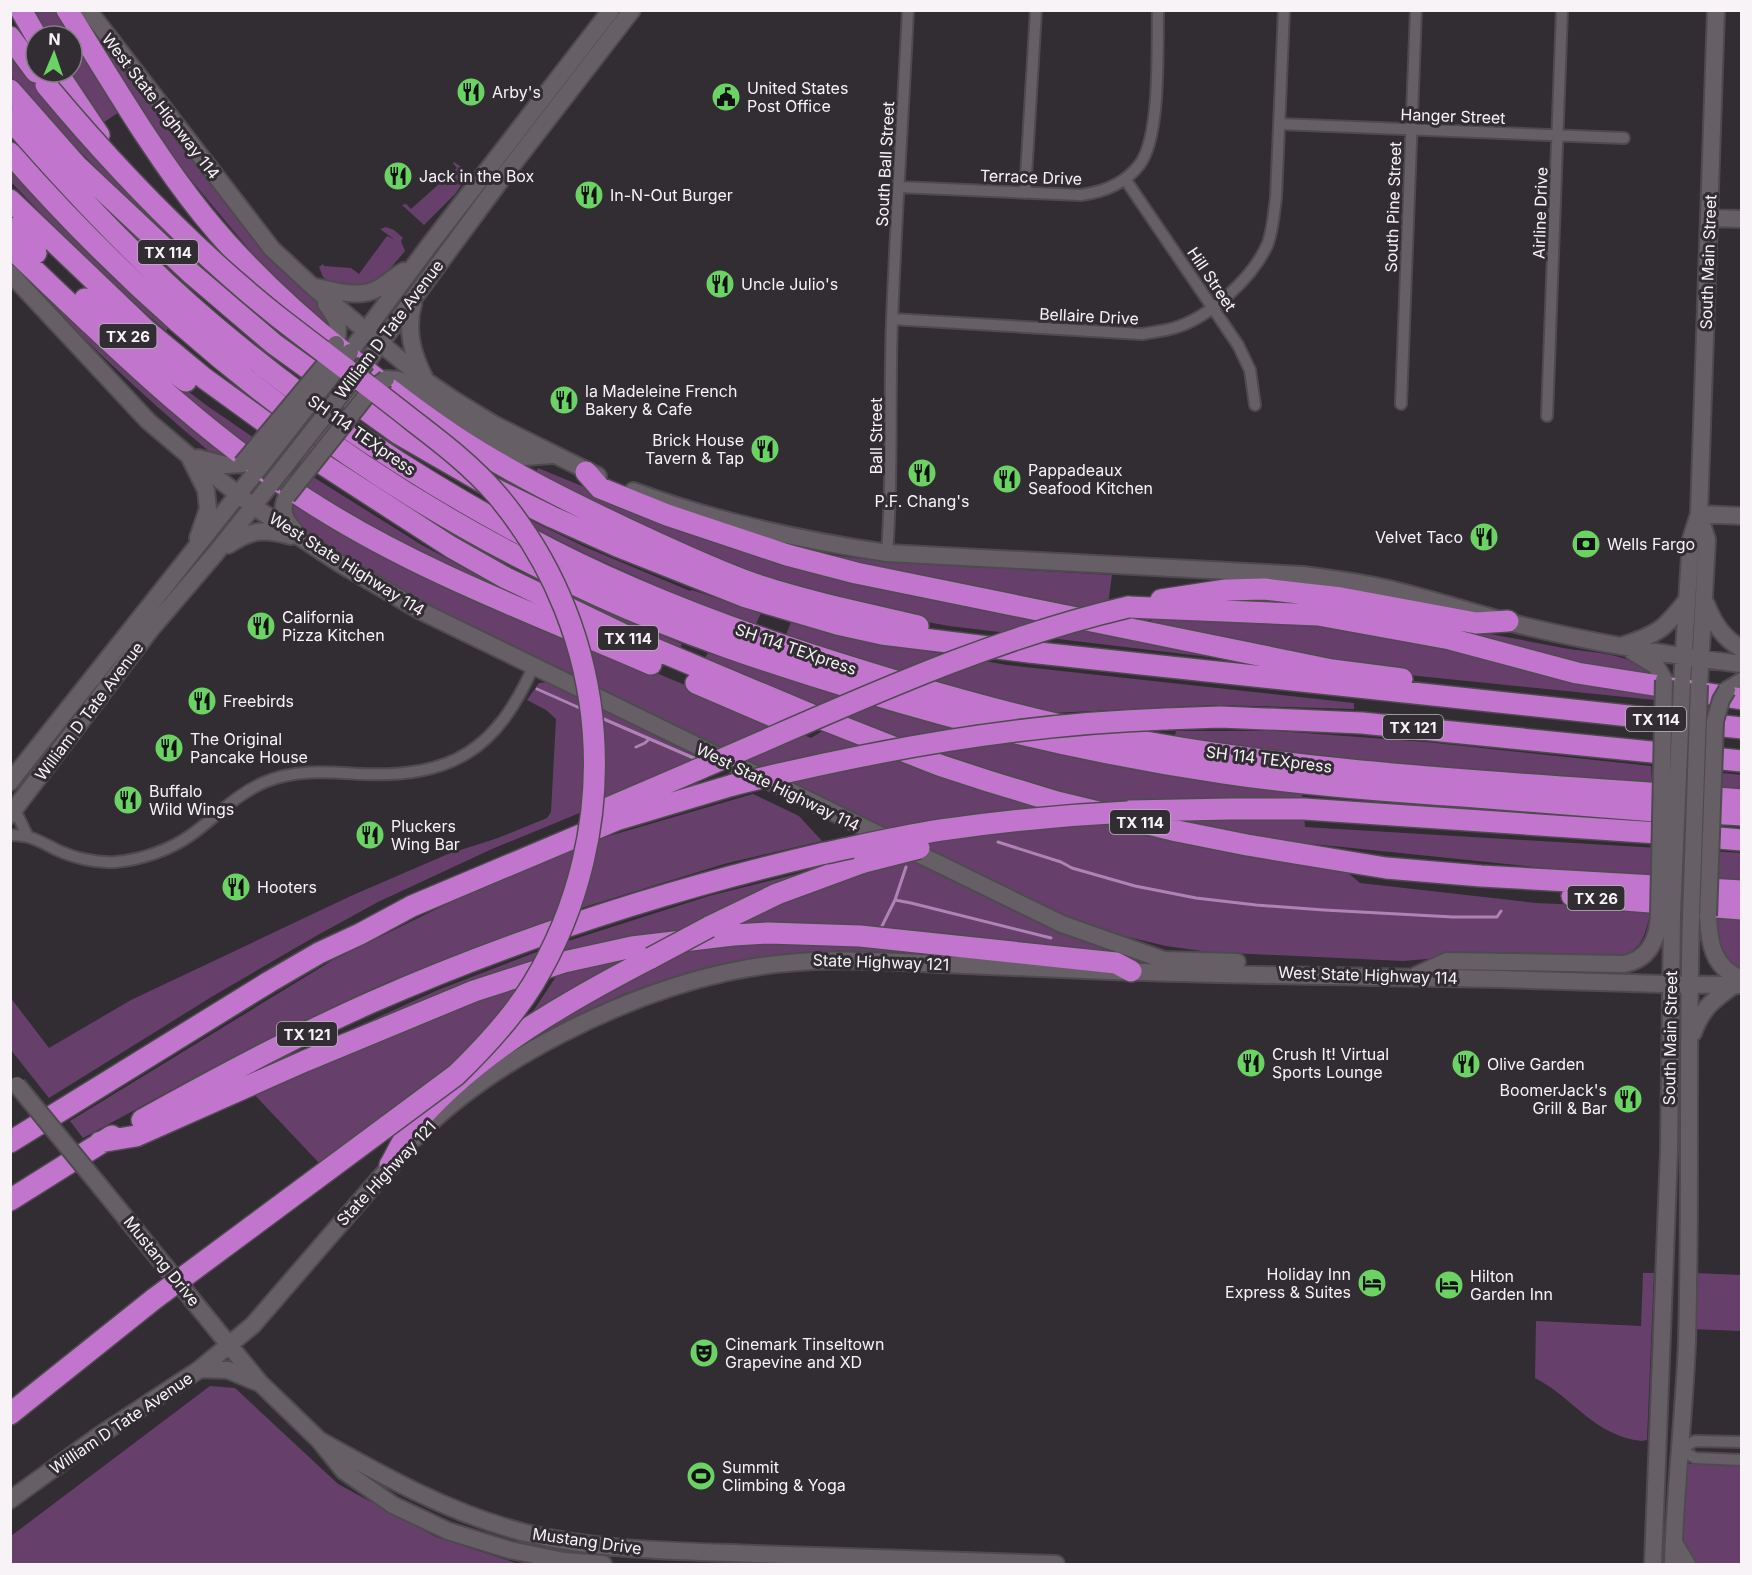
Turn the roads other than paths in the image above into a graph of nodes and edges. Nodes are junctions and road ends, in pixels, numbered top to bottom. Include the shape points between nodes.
1 (21, 10) edge
2 (67, 10) edge
3 (88, 10) edge
4 (610, 10) edge
5 (632, 10) edge
6 (908, 10) edge
7 (1036, 10) edge
8 (1158, 10) edge
9 (1284, 10) edge
10 (1416, 10) edge
11 (1562, 10) edge
12 (1716, 10) edge
13 (29, 24) edge
14 (10, 37) edge
15 (24, 53) edge
16 (50, 84) edge
17 (53, 84) edge
18 (10, 90) edge
19 (10, 119) edge
20 (1280, 124) junction
21 (1411, 129) junction
22 (1557, 136) junction
23 (1624, 138) dead end
24 (10, 153) edge
25 (486, 170) junction
26 (1125, 179) junction
27 (500, 181) junction
28 (899, 186) junction
29 (1025, 192) junction
30 (10, 200) edge
31 (1709, 218) junction
32 (1742, 219) edge
33 (10, 228) edge
34 (10, 246) edge
35 (414, 264) junction
36 (10, 273) edge
37 (313, 287) junction
38 (416, 295) junction
39 (1213, 307) junction
40 (892, 319) junction
41 (366, 331) junction
42 (381, 344) junction
43 (343, 348) junction
44 (426, 381) junction
45 (343, 395) junction
46 (1401, 404) dead end
47 (1255, 405) dead end
48 (1547, 416) dead end
49 (188, 454) junction
50 (553, 455) junction
51 (249, 468) junction
52 (586, 472) junction
53 (239, 494) junction
54 (253, 506) junction
55 (1699, 514) junction
56 (1742, 516) edge
57 (424, 529) junction
58 (300, 538) junction
59 (193, 551) junction
60 (887, 553) junction
61 (215, 554) junction
62 (1687, 600) junction
63 (1704, 601) junction
64 (1128, 607) junction
65 (139, 619) junction
66 (1508, 621) junction
67 (960, 643) junction
68 (1622, 646) junction
69 (1742, 649) edge
70 (1683, 656) junction
71 (1700, 659) junction
72 (1742, 664) edge
73 (534, 666) junction
74 (111, 683) junction
75 (1737, 690) edge
76 (1570, 711) junction
77 (812, 715) junction
78 (1742, 728) edge
79 (1742, 760) edge
80 (15, 776) edge
81 (1742, 800) edge
82 (12, 809) edge
83 (1128, 812) junction
84 (1742, 815) edge
85 (10, 834) edge
86 (27, 835) junction
87 (1742, 840) edge
88 (1481, 876) junction
89 (1742, 891) edge
90 (412, 906) junction
91 (1742, 909) edge
92 (1666, 915) junction
93 (1700, 916) junction
94 (1131, 971) junction
95 (1276, 974) junction
96 (1411, 978) junction
97 (1739, 983) edge
98 (1670, 984) junction
99 (1689, 984) junction
100 (1690, 1042) junction
101 (1670, 1074) junction
102 (14, 1081) edge
103 (10, 1142) edge
104 (100, 1142) junction
105 (1690, 1150) junction
106 (390, 1165) junction
107 (10, 1200) edge
108 (1664, 1265) junction
109 (1688, 1267) junction
110 (253, 1325) junction
111 (1662, 1344) junction
112 (229, 1345) junction
113 (1687, 1345) junction
114 (246, 1366) junction
115 (200, 1369) junction
116 (260, 1383) junction
117 (10, 1414) edge
118 (319, 1440) junction
119 (1742, 1442) edge
120 (1658, 1449) junction
121 (1680, 1449) junction
122 (1742, 1460) edge
123 (10, 1500) edge
124 (568, 1540) junction
125 (1674, 1543) junction
126 (831, 1561) edge
127 (563, 1563) edge
128 (603, 1564) edge
129 (1056, 1564) edge
130 (1653, 1564) edge
131 (1673, 1564) edge
132 (1687, 1564) edge

1 - 13 highway
2 - 67 highway via 174,176 237,253 321,334 455,436 526,478 674,551 753,583 943,632
3 - 37 main road, West State Highway 114 via 272,249
4 - 25 main road, William D Tate Avenue
5 - 27 main road, William D Tate Avenue
6 - 28 street, South Ball Street
7 - 29 street
8 - 26 street, Terrace Drive via 1151,134 1140,165
9 - 20 street, Bellaire Drive
10 - 21 street, South Pine Street
11 - 22 street, Airline Drive
12 - 31 main road, South Main Street
14 - 15 highway
16 - 117 highway, bridge via 76,121 148,201 217,266 451,450 497,495 526,535 562,602 580,654 595,748 590,836 577,889 532,987 485,1047 456,1075 154,1299
17 - 45 highway via 87,118 176,231 256,313 318,365
18 - 45 highway, TX 114 via 77,166 192,274 274,344
19 - 81 highway, SH 114 TEXpress via 62,179 178,294 279,377 368,442 474,508 527,538 662,600 792,649 922,690 1099,734 1301,765
20 - 21 street, Hanger Street
20 - 39 street, Bellaire Drive via 1276,197 1268,242 1251,269
21 - 22 street, Hanger Street
21 - 46 street, South Pine Street
22 - 23 street, Hanger Street
22 - 48 street, Airline Drive
24 - 84 highway, SH 114 TEXpress via 91,241 164,311 261,393 352,458 517,556 594,594 713,643 965,721 1158,762 1368,789
25 - 27 main road
25 - 35 main road, William D Tate Avenue
26 - 29 street, Terrace Drive via 1098,193
26 - 39 street, Hill Street
27 - 38 main road, William D Tate Avenue
28 - 29 street, Terrace Drive
28 - 40 street, South Ball Street
30 - 57 highway, TX 114 via 146,330 204,378 321,463
31 - 32 main road
31 - 55 main road, South Main Street
33 - 57 highway, TX 26 via 139,346 255,433 402,527
34 - 77 highway via 133,364 204,425 318,507 394,551 480,592 775,717
35 - 37 main road via 365,293
35 - 41 main road, William D Tate Avenue
36 - 49 main road, West State Highway 114 via 148,421
37 - 41 main road, West State Highway 114
37 - 43 main road via 335,316
38 - 42 main road, William D Tate Avenue
38 - 44 main road via 409,332
39 - 40 street, Bellaire Drive via 1175,328 1142,334
39 - 47 street, Hill Street via 1246,359
40 - 60 street, Ball Street
41 - 42 main road, West State Highway 114
41 - 43 main road, William D Tate Avenue
42 - 44 main road, West State Highway 114
42 - 54 main road, William D Tate Avenue, bridge
43 - 51 main road, William D Tate Avenue, bridge via 328,361
44 - 50 main road, West State Highway 114 via 495,425
45 - 67 highway, TX 114 via 399,434 491,487 552,518 683,573 837,624 882,634
49 - 51 main road
49 - 53 main road, West State Highway 114
49 - 59 main road via 206,490 208,509
50 - 52 main road, West State Highway 114
50 - 58 main road, bridge via 524,457 399,380 386,380 370,391 287,496 284,516
51 - 53 main road, William D Tate Avenue
52 - 60 main road, West State Highway 114 via 676,507 728,522 792,538
52 - 76 highway via 600,488 667,515 787,555 856,573 1332,670 1530,695
53 - 54 main road, West State Highway 114
53 - 59 main road, William D Tate Avenue
54 - 58 main road, West State Highway 114
54 - 61 main road, William D Tate Avenue
55 - 56 main road
55 - 62 main road, South Main Street via 1691,539
55 - 63 main road, South Main Street via 1707,540
57 - 77 highway, TX 114 via 506,578 590,620
58 - 61 main road via 270,531 245,534
58 - 73 main road, West State Highway 114 via 421,611
59 - 65 main road, William D Tate Avenue
60 - 66 main road, West State Highway 114 via 1303,575 1362,583
61 - 74 main road, William D Tate Avenue
62 - 68 main road via 1659,631
62 - 70 main road, South Main Street
63 - 69 main road via 1720,632
63 - 71 main road, South Main Street
64 - 66 highway via 1226,590 1264,589 1341,598 1476,623
64 - 75 highway via 1318,615 1450,639 1577,673
64 - 90 highway, bridge via 1049,627 923,673 432,884
65 - 74 main road via 141,631 114,668
65 - 80 main road, William D Tate Avenue
66 - 68 main road, West State Highway 114
67 - 76 highway, TX 114
68 - 70 main road, West State Highway 114
68 - 92 main road, bridge via 1656,666 1664,680
70 - 71 main road, West State Highway 114
70 - 92 main road, South Main Street, bridge
71 - 72 main road, West State Highway 114
71 - 93 main road, South Main Street, bridge
73 - 86 street via 513,708 491,736 456,760 424,771 297,773 271,780 227,804 176,844 131,860 80,857
73 - 95 main road, West State Highway 114 via 1062,924 1164,960 1258,963
74 - 82 main road, William D Tate Avenue
75 - 93 main road, bridge via 1721,700 1715,721
76 - 78 highway, TX 114
77 - 88 highway, TX 114 via 988,781 1057,802 1258,847 1386,868
79 - 90 highway, TX 121, bridge via 1362,723 1220,717 1024,728 929,742 733,785 616,820
80 - 82 main road via 20,789
82 - 86 street
83 - 87 highway, TX 121 via 1304,809
83 - 104 highway, TX 121, bridge via 1050,816 940,830 751,870 661,896 533,939 371,1002 237,1067
83 - 106 highway, bridge via 1104,824 939,843 864,862 777,894 607,981 522,1031 439,1100 407,1135
85 - 86 street
88 - 89 highway, TX 114
88 - 91 highway, TX 26 via 1499,891
90 - 103 highway, TX 121 via 269,982
92 - 96 main road via 1650,949 1632,963 1447,961
92 - 98 main road, South Main Street
93 - 97 main road via 1715,956
93 - 99 main road, South Main Street
94 - 95 main road, State Highway 121
94 - 104 highway via 1116,963 860,936 733,935 632,947 564,962 474,991 136,1136
94 - 106 main road, State Highway 121 via 831,959 727,972 653,993 600,1014 525,1054 448,1108
95 - 96 main road, West State Highway 114
96 - 98 main road, West State Highway 114
97 - 99 main road, West State Highway 114
97 - 100 main road via 1710,1003
98 - 99 main road, West State Highway 114
98 - 101 main road, South Main Street
99 - 100 main road, South Main Street
100 - 105 main road, South Main Street
101 - 105 main road via 1679,1088 1679,1138
101 - 108 main road, South Main Street
102 - 112 main road, Mustang Drive, bridge
104 - 107 highway, TX 121
105 - 109 main road, South Main Street
106 - 110 main road, State Highway 121
108 - 109 main road
108 - 111 main road, South Main Street
109 - 113 main road, South Main Street
110 - 112 main road, State Highway 121
110 - 114 main road
111 - 113 main road
111 - 120 main road, South Main Street
112 - 114 main road, Mustang Drive
112 - 115 main road, William D Tate Avenue
113 - 121 main road, South Main Street
114 - 116 main road, Mustang Drive
115 - 116 main road via 228,1370
115 - 123 main road, William D Tate Avenue
116 - 118 main road, Mustang Drive
118 - 124 main road, Mustang Drive via 404,1488 445,1506 525,1533
118 - 127 main road, Mustang Drive via 344,1471 393,1505 448,1531
119 - 121 street via 1695,1441
120 - 121 main road
120 - 130 main road, South Main Street
121 - 122 street via 1695,1458
121 - 125 main road, South Main Street
124 - 126 main road, Mustang Drive via 639,1550
124 - 127 main road
125 - 131 main road, South Main Street
125 - 132 main road
126 - 129 main road, Mustang Drive
127 - 128 main road, Mustang Drive

